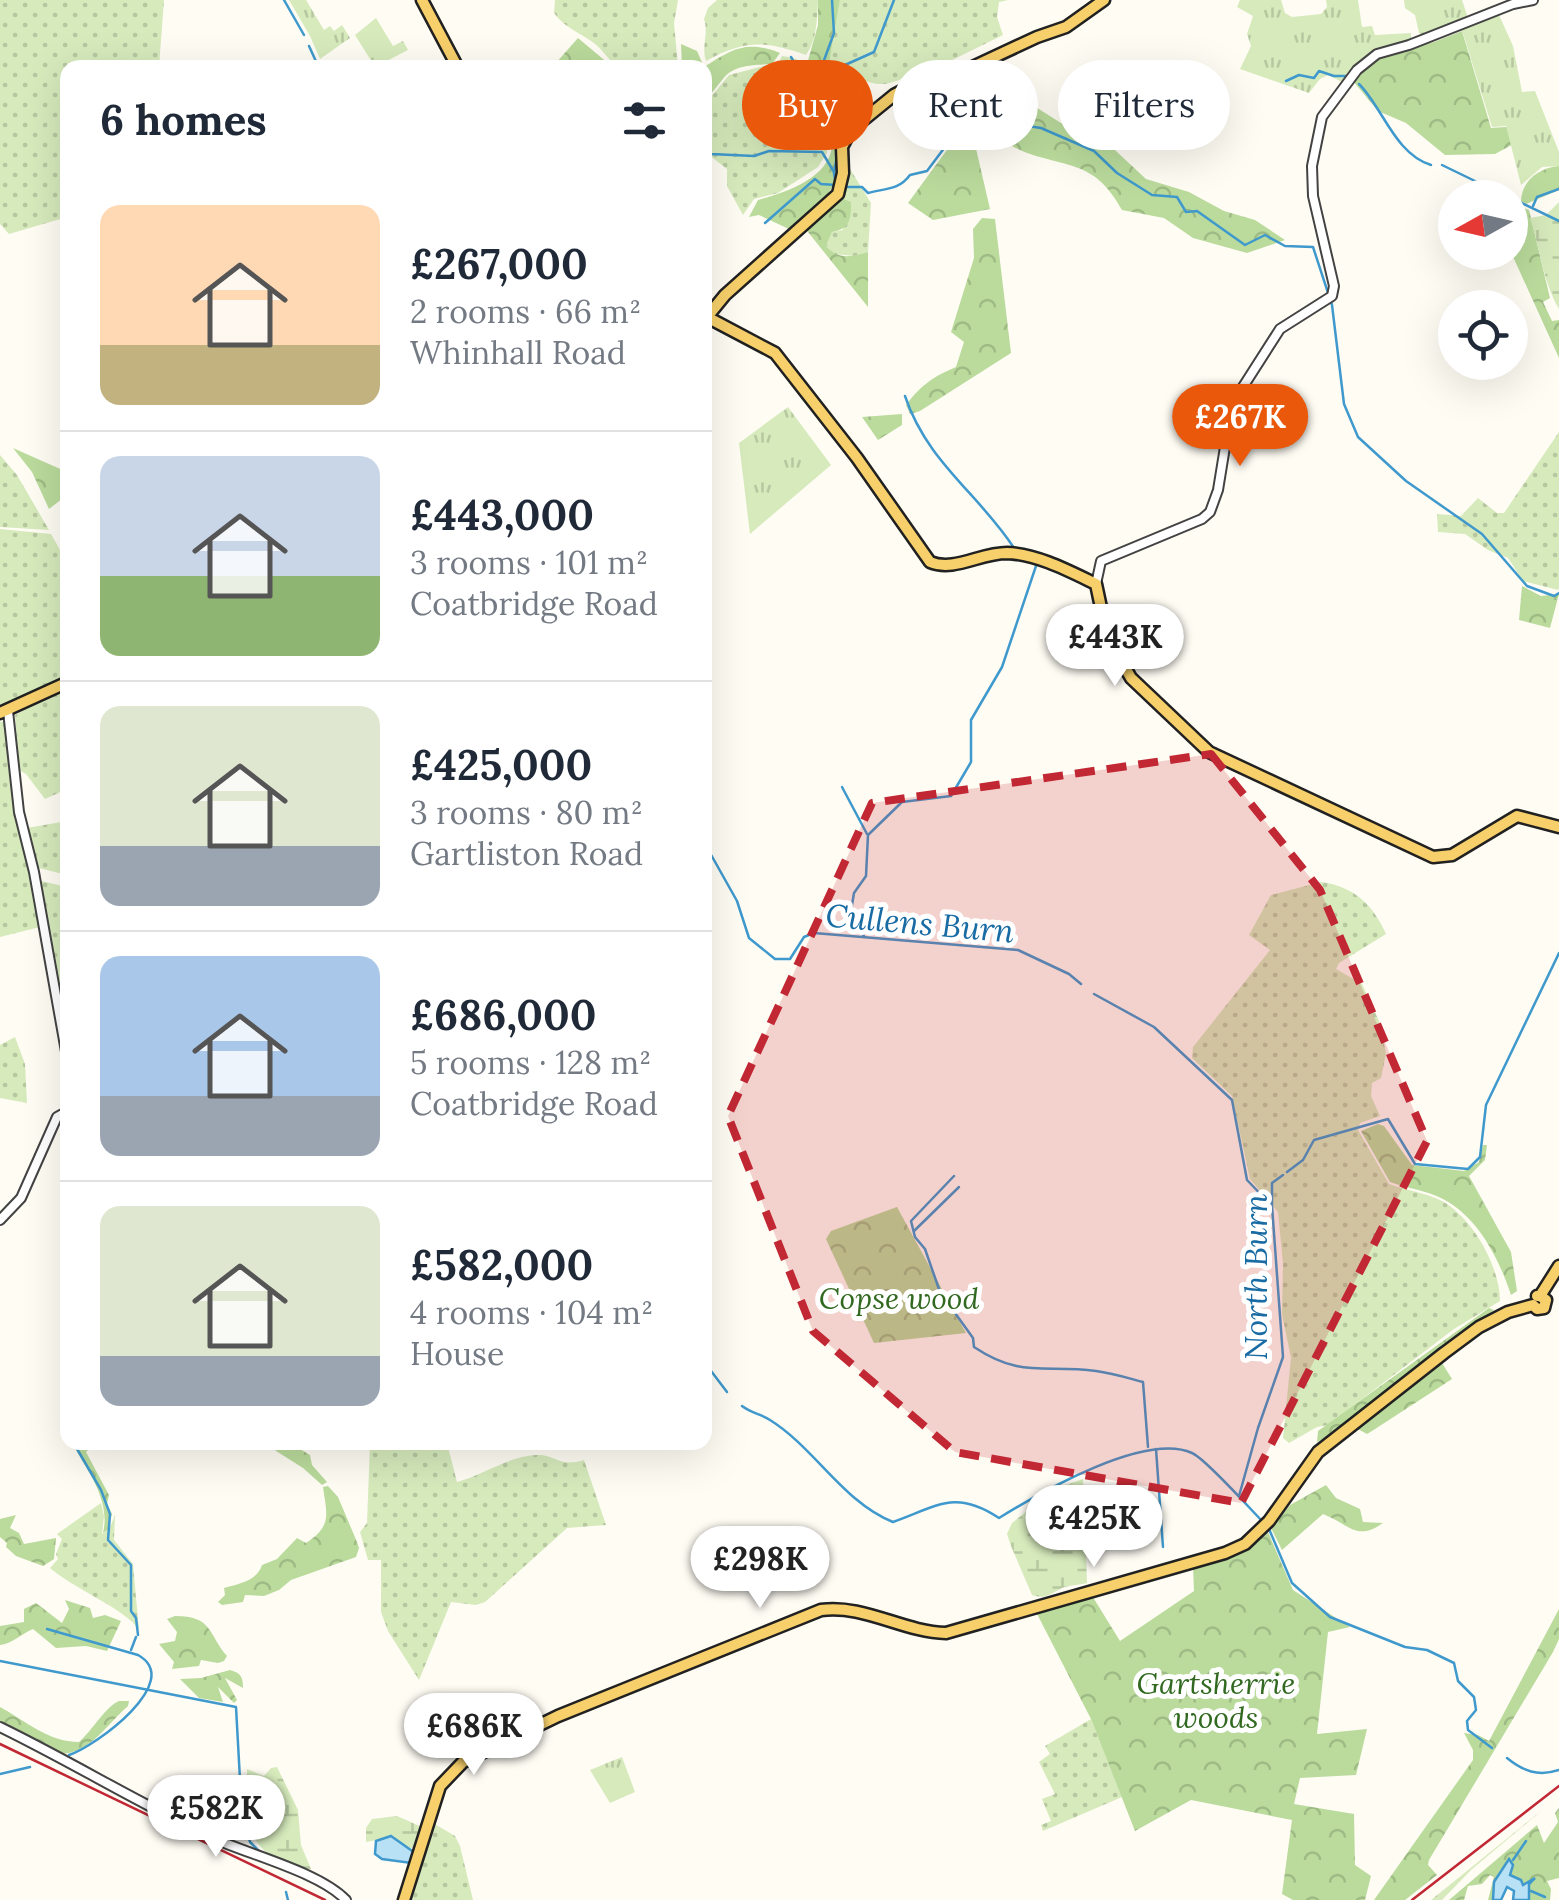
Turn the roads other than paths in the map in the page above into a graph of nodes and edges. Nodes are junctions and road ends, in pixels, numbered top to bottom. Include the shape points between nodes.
1 (422, 0) edge
2 (1104, 0) edge
3 (1533, 0) edge
4 (454, 60) edge
5 (712, 309) edge
6 (712, 319) edge
7 (1096, 584) junction
8 (60, 686) edge
9 (4, 712) edge
10 (1559, 826) edge
11 (60, 1018) edge
12 (60, 1115) edge
13 (0, 1220) edge
14 (1559, 1266) edge
15 (0, 1727) edge
16 (346, 1900) edge
17 (404, 1900) edge

1 - 4 main road
2 - 5 main road via 1066,27 894,96 852,130 842,147 838,194
3 - 7 street via 1377,54 1322,117 1312,166 1334,286 1330,298 1280,329 1232,404 1210,512 1101,561
6 - 7 main road via 775,353 930,562 948,566 1010,553
7 - 10 main road via 1107,636 1131,678 1209,752 1427,855 1452,855 1514,817
8 - 9 main road
9 - 11 street
12 - 13 street via 22,1198
14 - 17 main road via 1536,1300 1479,1327 1318,1452 1245,1544 946,1632 863,1612 820,1610 527,1730 454,1768 440,1786
15 - 16 street

